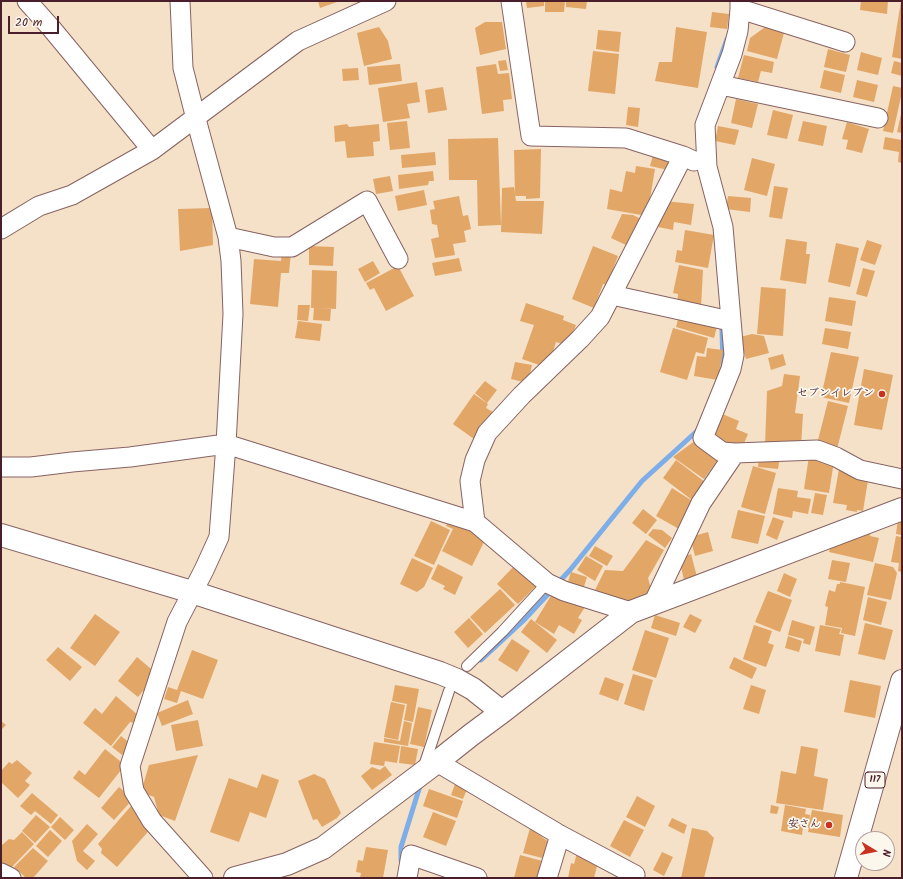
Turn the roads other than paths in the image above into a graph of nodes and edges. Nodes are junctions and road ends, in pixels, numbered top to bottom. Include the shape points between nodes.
1 (28, 1) edge
2 (180, 1) edge
3 (386, 1) edge
4 (511, 1) edge
5 (740, 5) edge
6 (845, 42) dead end
7 (721, 85) junction
8 (878, 118) dead end
9 (196, 119) junction
10 (152, 150) junction
11 (683, 156) junction
12 (707, 167) junction
13 (1, 229) edge
14 (228, 237) junction
15 (398, 259) dead end
16 (612, 295) junction
17 (730, 321) junction
18 (226, 444) junction
19 (735, 453) junction
20 (1, 467) edge
21 (902, 479) edge
22 (902, 509) edge
23 (476, 522) junction
24 (1, 535) edge
25 (554, 586) junction
26 (192, 592) junction
27 (653, 604) junction
28 (631, 612) junction
29 (468, 666) dead end
30 (902, 681) edge
31 (449, 691) dead end
32 (502, 712) junction
33 (429, 768) junction
34 (560, 835) junction
35 (1, 873) edge
36 (11, 878) edge
37 (203, 878) edge
38 (235, 878) edge
39 (407, 878) edge
40 (477, 878) edge
41 (547, 878) edge
42 (634, 878) edge
43 (846, 878) edge

1 - 10 street
2 - 9 street via 183,68
3 - 9 street via 298,42
4 - 11 street via 531,136 626,138
5 - 6 street
5 - 7 street via 738,31
7 - 8 street
7 - 12 street via 705,125
9 - 10 street
9 - 14 street
10 - 13 street via 72,195 39,206
11 - 12 street
11 - 16 street
12 - 17 street via 723,227
14 - 15 street via 274,247 292,247 367,201
14 - 18 street via 233,314
16 - 17 street
16 - 23 street via 600,316 585,334 487,433 475,460 470,481
17 - 19 street via 734,355 731,369 703,438 722,452
18 - 20 street via 130,457 31,467
18 - 23 street
18 - 26 street via 219,537
19 - 21 street via 817,450 860,470
19 - 27 street via 701,503
22 - 27 main road
23 - 25 street
24 - 26 main road
25 - 28 street
25 - 29 lane
26 - 32 main road via 440,673 474,689
26 - 37 street via 177,622 130,766 134,791 152,821
27 - 28 main road
28 - 32 main road
30 - 43 main road, 117
31 - 33 lane
32 - 33 main road
33 - 34 street
33 - 38 main road via 323,848 287,864
34 - 41 street
34 - 42 street via 635,875
35 - 36 street
39 - 40 street via 412,855

